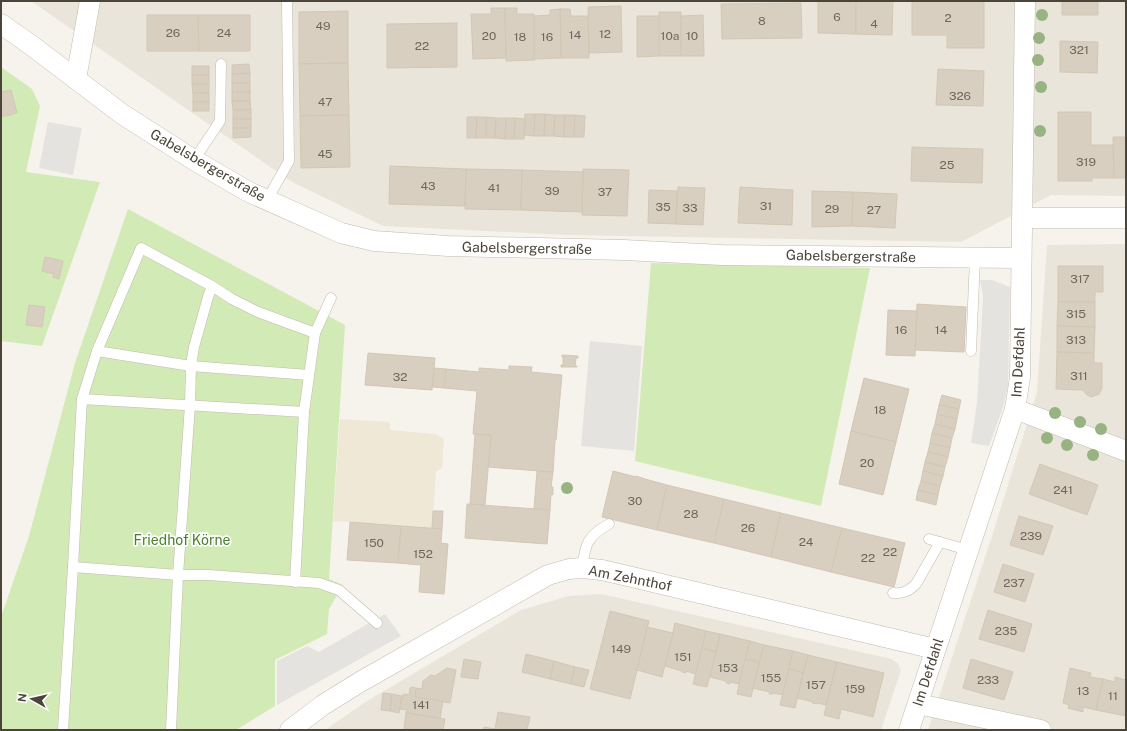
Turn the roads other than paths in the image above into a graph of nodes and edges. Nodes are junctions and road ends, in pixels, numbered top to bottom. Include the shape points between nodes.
1 (90, 1) edge
2 (287, 1) edge
3 (1025, 1) edge
4 (1, 24) edge
5 (221, 64) dead end
6 (76, 79) junction
7 (194, 160) junction
8 (267, 200) junction
9 (1022, 218) junction
10 (1126, 218) edge
11 (975, 258) junction
12 (1021, 258) junction
13 (212, 286) junction
14 (331, 298) dead end
15 (315, 333) junction
16 (98, 350) junction
17 (970, 351) dead end
18 (191, 366) junction
19 (309, 375) junction
20 (82, 399) junction
21 (190, 405) junction
22 (1015, 409) junction
23 (304, 412) junction
24 (1126, 451) edge
25 (609, 524) dead end
26 (929, 539) dead end
27 (940, 542) junction
28 (968, 550) junction
29 (74, 567) junction
30 (582, 568) junction
31 (178, 575) junction
32 (295, 582) junction
33 (893, 593) dead end
34 (377, 624) dead end
35 (935, 649) junction
36 (918, 704) junction
37 (63, 730) edge
38 (171, 730) edge
39 (290, 730) edge
40 (909, 730) edge
41 (1041, 730) edge

1 - 6 street
2 - 8 lane via 289,161
3 - 9 street, Im Defdahl
4 - 6 street, Gabelsbergerstraße
5 - 7 lane via 220,121
6 - 7 street, Gabelsbergerstraße via 122,114
7 - 8 street, Gabelsbergerstraße
8 - 11 street, Gabelsbergerstraße via 341,232 374,241 448,246 722,255
9 - 10 street
9 - 12 street, Im Defdahl
11 - 12 street, Gabelsbergerstraße
11 - 17 lane
12 - 22 street, Im Defdahl via 1020,377
13 - 15 lane via 258,312
13 - 16 lane via 141,248
13 - 18 lane
14 - 15 lane
15 - 19 lane
16 - 18 lane
16 - 20 lane
18 - 19 lane
18 - 21 lane
19 - 23 lane
20 - 21 lane
20 - 29 lane
21 - 23 lane
21 - 31 lane
22 - 24 street
22 - 28 street, Im Defdahl
23 - 32 lane
25 - 30 lane via 591,537 586,545
26 - 27 lane
27 - 28 lane
27 - 33 lane via 911,590
28 - 35 street, Im Defdahl
29 - 31 lane
29 - 37 lane
30 - 35 street, Am Zehnthof via 632,577
30 - 39 street, Am Zehnthof via 548,575 529,585 360,682
31 - 32 lane
31 - 38 lane
32 - 34 lane via 319,583 339,590
35 - 36 street, Im Defdahl
36 - 40 street, Im Defdahl
36 - 41 street

